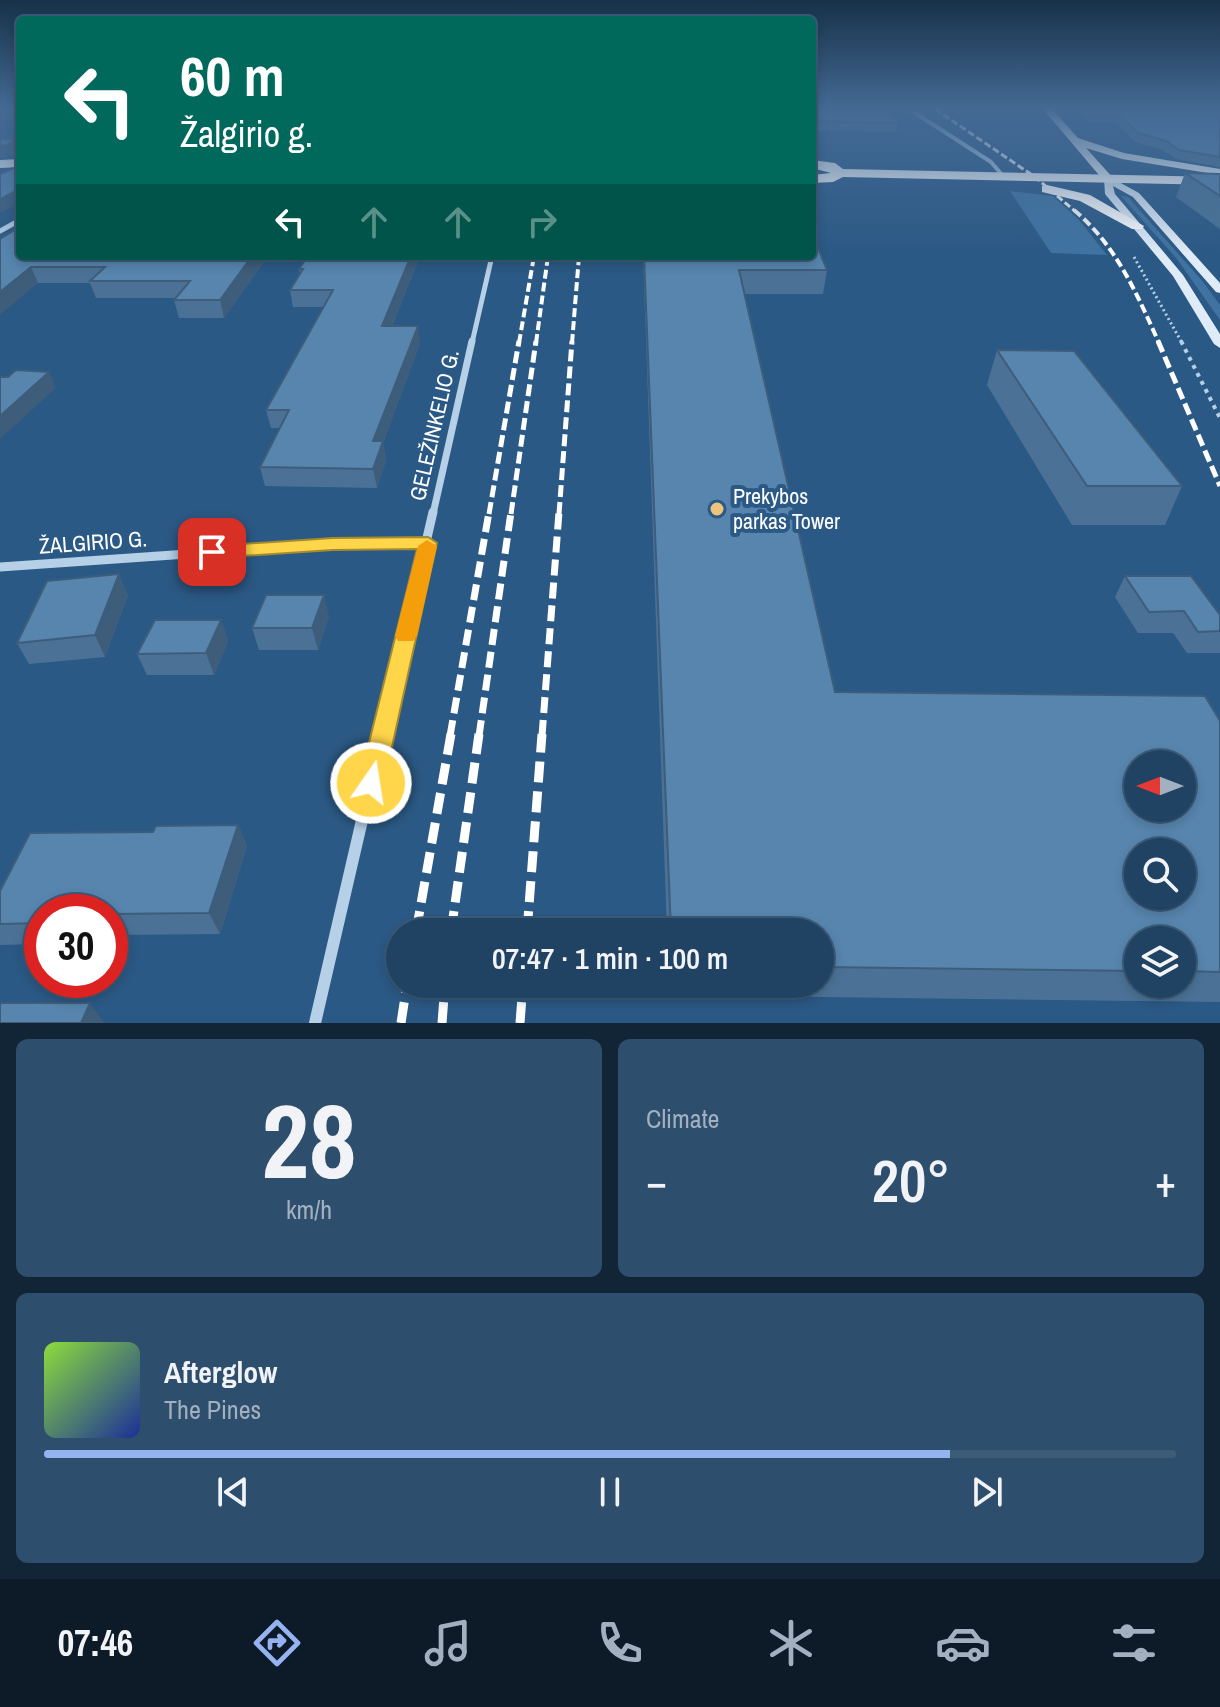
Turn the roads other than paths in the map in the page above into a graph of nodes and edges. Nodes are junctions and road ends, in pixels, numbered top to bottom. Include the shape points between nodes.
1 (983, 157) edge
2 (1088, 157) edge
3 (1127, 157) edge
4 (816, 164) edge
5 (1220, 172) edge
6 (840, 173) junction
7 (938, 175) junction
8 (1003, 176) junction
9 (816, 179) edge
10 (1108, 179) junction
11 (1220, 181) edge
12 (1137, 226) junction
13 (491, 260) edge
14 (1220, 290) edge
15 (1220, 344) edge
16 (428, 543) junction
17 (0, 567) edge
18 (315, 1023) edge

1 - 8 street
2 - 10 main road
3 - 5 main road
4 - 6 highway
6 - 7 highway
6 - 9 highway
7 - 8 highway
7 - 12 highway via 1074,194
8 - 10 highway
10 - 11 highway
10 - 12 main road via 1110,194
10 - 14 main road via 1136,195
12 - 15 main road via 1178,275
13 - 16 street, GELEŽINKELIO G.
16 - 17 street, ŽALGIRIO G. via 333,544
16 - 18 street, GELEŽINKELIO G.

